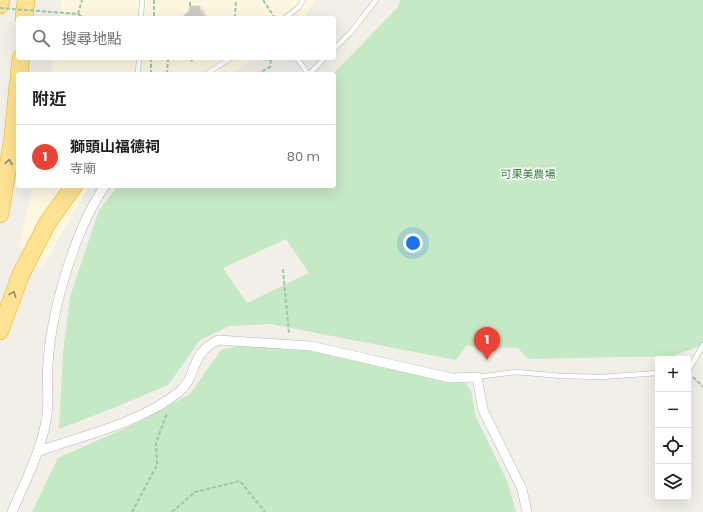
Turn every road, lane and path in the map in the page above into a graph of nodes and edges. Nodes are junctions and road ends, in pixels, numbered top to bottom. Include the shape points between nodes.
1 (0, 0) edge
2 (26, 0) edge
3 (82, 0) edge
4 (142, 0) edge
5 (154, 0) edge
6 (190, 0) edge
7 (236, 0) edge
8 (263, 0) edge
9 (303, 0) edge
10 (376, 0) edge
11 (190, 6) dead end
12 (0, 7) edge
13 (78, 14) junction
14 (24, 16) edge
15 (81, 16) edge
16 (141, 16) edge
17 (154, 16) edge
18 (235, 16) edge
19 (274, 16) edge
20 (288, 16) edge
21 (336, 47) edge
22 (20, 60) edge
23 (139, 60) edge
24 (152, 60) edge
25 (168, 60) edge
26 (228, 60) edge
27 (271, 60) edge
28 (298, 60) edge
29 (323, 60) edge
30 (19, 72) edge
31 (138, 72) edge
32 (151, 72) edge
33 (167, 72) edge
34 (209, 72) edge
35 (261, 72) edge
36 (308, 72) edge
37 (311, 72) edge
38 (16, 105) edge
39 (73, 188) edge
40 (104, 188) edge
41 (0, 214) edge
42 (283, 269) dead end
43 (0, 331) edge
44 (289, 343) junction
45 (703, 345) edge
46 (691, 366) edge
47 (655, 373) edge
48 (691, 374) edge
49 (478, 378) junction
50 (703, 387) edge
51 (171, 398) junction
52 (38, 451) junction
53 (12, 512) edge
54 (132, 512) edge
55 (172, 512) edge
56 (265, 512) edge
57 (527, 512) edge

1 - 12 highway
2 - 14 highway
3 - 13 path
4 - 16 lane
5 - 17 path
6 - 11 path
7 - 18 path
8 - 19 path
9 - 20 lane
10 - 21 lane
12 - 13 path, bridge
13 - 15 path, bridge
22 - 30 highway
23 - 31 lane
24 - 32 path
25 - 33 path
26 - 34 lane
27 - 35 path via 270,67
28 - 36 lane
29 - 37 lane
41 -> 38 highway
43 -> 39 highway via 24,267 48,222
40 - 52 street via 94,203 72,253 56,315 48,363 47,420
42 - 44 path
44 - 49 street via 451,378
44 - 51 street via 218,340 200,353 184,387
45 - 46 lane
47 - 49 lane via 602,377 516,372
48 - 50 path
49 - 57 street via 483,410 522,489
51 - 52 street via 138,417
51 - 54 path via 156,443 157,465
52 - 53 street
55 - 56 path via 195,492 240,481

